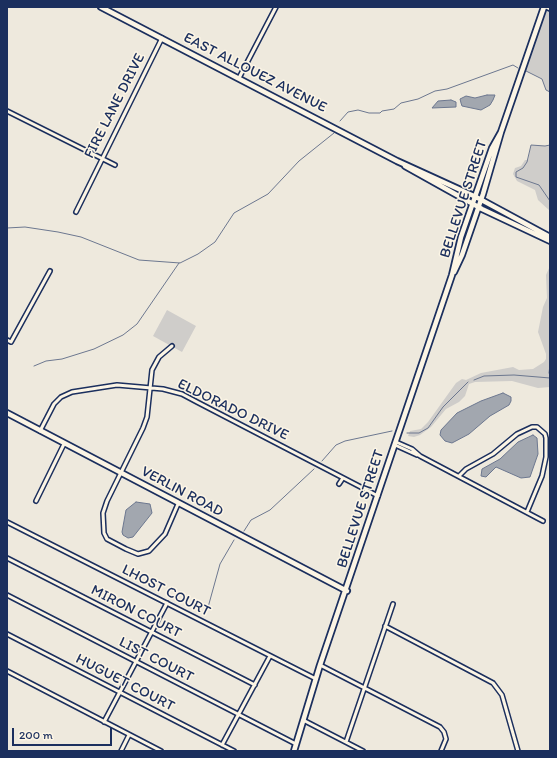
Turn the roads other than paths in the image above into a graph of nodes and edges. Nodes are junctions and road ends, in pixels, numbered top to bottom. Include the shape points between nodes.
1 (101, 7) edge
2 (276, 7) edge
3 (545, 7) edge
4 (550, 9) edge
5 (162, 38) junction
6 (239, 78) junction
7 (7, 111) edge
8 (500, 132) junction
9 (101, 159) junction
10 (397, 160) junction
11 (115, 165) dead end
12 (476, 197) junction
13 (481, 200) junction
14 (473, 204) junction
15 (478, 207) junction
16 (76, 212) dead end
17 (550, 237) edge
18 (550, 241) edge
19 (50, 271) dead end
20 (452, 275) junction
21 (7, 340) edge
22 (172, 346) dead end
23 (150, 387) junction
24 (7, 414) edge
25 (40, 431) junction
26 (396, 443) junction
27 (64, 444) junction
28 (120, 473) junction
29 (460, 476) junction
30 (343, 478) junction
31 (339, 484) dead end
32 (378, 496) junction
33 (36, 501) dead end
34 (178, 504) junction
35 (526, 512) junction
36 (543, 521) dead end
37 (7, 522) edge
38 (7, 558) edge
39 (347, 591) junction
40 (7, 595) edge
41 (166, 603) junction
42 (393, 604) dead end
43 (385, 626) junction
44 (151, 632) junction
45 (7, 634) edge
46 (270, 656) junction
47 (136, 662) junction
48 (320, 665) junction
49 (7, 671) edge
50 (316, 679) junction
51 (255, 685) junction
52 (364, 688) junction
53 (120, 692) junction
54 (239, 715) junction
55 (303, 720) junction
56 (104, 722) junction
57 (129, 735) junction
58 (346, 742) junction
59 (296, 744) junction
60 (222, 745) junction
61 (121, 751) edge
62 (159, 751) edge
63 (234, 751) edge
64 (294, 751) edge
65 (363, 751) edge
66 (441, 751) edge
67 (518, 751) edge

1 - 5 street, EAST ALLOUEZ AVENUE
2 - 6 street
3 - 4 street
3 - 8 street, BELLEVUE STREET
5 - 6 street, EAST ALLOUEZ AVENUE
5 - 9 street, FIRE LANE DRIVE
6 - 10 street, EAST ALLOUEZ AVENUE
7 - 9 street
8 - 12 street, BELLEVUE STREET
8 - 13 street, BELLEVUE STREET via 494,161
9 - 11 street
9 - 16 street, FIRE LANE DRIVE
10 - 12 street, EAST ALLOUEZ AVENUE
10 - 14 street, EAST ALLOUEZ AVENUE
12 - 13 street, EAST ALLOUEZ AVENUE
12 - 14 street, BELLEVUE STREET
13 - 15 street, BELLEVUE STREET
13 - 17 street, EAST ALLOUEZ AVENUE
14 - 15 street, EAST ALLOUEZ AVENUE
14 - 20 street, BELLEVUE STREET
15 - 18 street, EAST ALLOUEZ AVENUE
15 - 20 street, BELLEVUE STREET via 462,255
19 - 21 street via 12,342
20 - 26 street, BELLEVUE STREET
22 - 23 street via 155,363
23 - 25 street, ELDORADO DRIVE via 117,385 72,392 54,404
23 - 28 street via 143,428
23 - 30 street, ELDORADO DRIVE via 182,394
24 - 25 street, VERLIN ROAD
25 - 27 street, VERLIN ROAD
26 - 29 street
26 - 32 street, BELLEVUE STREET
27 - 28 street, VERLIN ROAD
27 - 33 street
28 - 34 street, VERLIN ROAD
28 - 34 street via 103,513 102,526 107,539 116,544 138,554 149,551 165,534
29 - 35 street
29 - 35 street via 466,469 493,454 517,434 537,427 545,434 546,458 542,476
30 - 31 street
30 - 32 street, ELDORADO DRIVE
32 - 39 street, BELLEVUE STREET
34 - 39 street, VERLIN ROAD
35 - 36 street
37 - 41 street, LHOST COURT
38 - 44 street, MIRON COURT
39 - 48 street, BELLEVUE STREET
40 - 47 street, LIST COURT
41 - 44 street
41 - 46 street, LHOST COURT
42 - 43 street
43 - 52 street
43 - 67 street via 493,683 502,695
44 - 47 street
44 - 51 street, MIRON COURT
45 - 53 street, HUGUET COURT
46 - 50 street, LHOST COURT
46 - 51 street
47 - 53 street
47 - 54 street, LIST COURT
48 - 50 street, BELLEVUE STREET
48 - 52 street
49 - 56 street
50 - 55 street, BELLEVUE STREET
51 - 54 street
52 - 58 street
52 - 66 street via 440,727 446,739
53 - 56 street
53 - 60 street, HUGUET COURT
54 - 59 street, LIST COURT
54 - 60 street
55 - 58 street
55 - 59 street, BELLEVUE STREET
56 - 57 street
57 - 61 street
57 - 62 street
58 - 65 street
59 - 64 street, BELLEVUE STREET
60 - 63 street, HUGUET COURT

